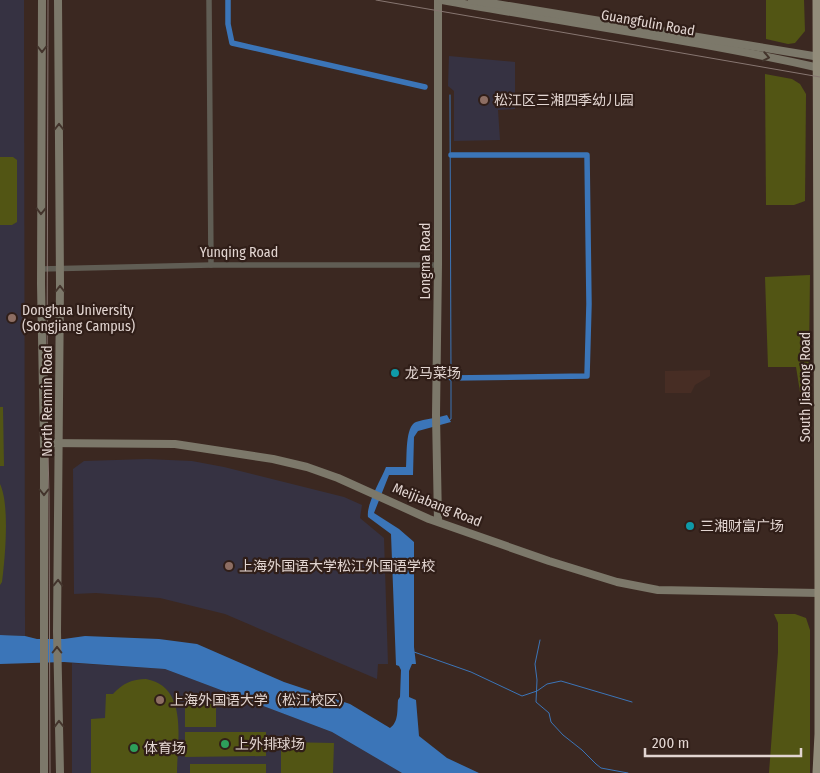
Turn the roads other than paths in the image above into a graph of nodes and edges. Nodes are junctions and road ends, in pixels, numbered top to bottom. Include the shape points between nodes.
1 (42, 0) edge
2 (58, 0) edge
3 (209, 0) edge
4 (438, 0) edge
5 (442, 0) edge
6 (472, 0) edge
7 (817, 0) edge
8 (819, 57) edge
9 (819, 68) edge
10 (211, 265) junction
11 (438, 265) junction
12 (41, 269) junction
13 (60, 269) junction
14 (60, 443) junction
15 (44, 444) junction
16 (438, 521) junction
17 (820, 593) edge
18 (44, 773) edge
19 (60, 773) edge
20 (817, 773) edge

1 -> 12 main road, North Renmin Road
13 -> 2 main road, North Renmin Road
3 - 10 street
4 - 11 main road, Longma Road
5 -> 9 main road, Guangfulin Road via 715,46
6 - 8 main road, Guangfulin Road
7 - 8 main road, South Jiasong Road
8 - 9 main road, South Jiasong Road
9 - 17 main road, South Jiasong Road
10 - 11 street, Yunqing Road
10 - 13 street, Yunqing Road
11 - 16 main road, Longma Road
12 - 13 street, Yunqing Road
12 - 15 main road, North Renmin Road
14 -> 13 main road, North Renmin Road
14 - 15 main road, Meijiabang Road
14 - 16 main road, Meijiabang Road via 176,444 274,459 307,467
19 -> 14 main road, North Renmin Road via 57,632
15 -> 18 main road, North Renmin Road
16 - 17 main road, Meijiabang Road via 549,561 617,582 658,590
17 - 20 main road, South Jiasong Road

